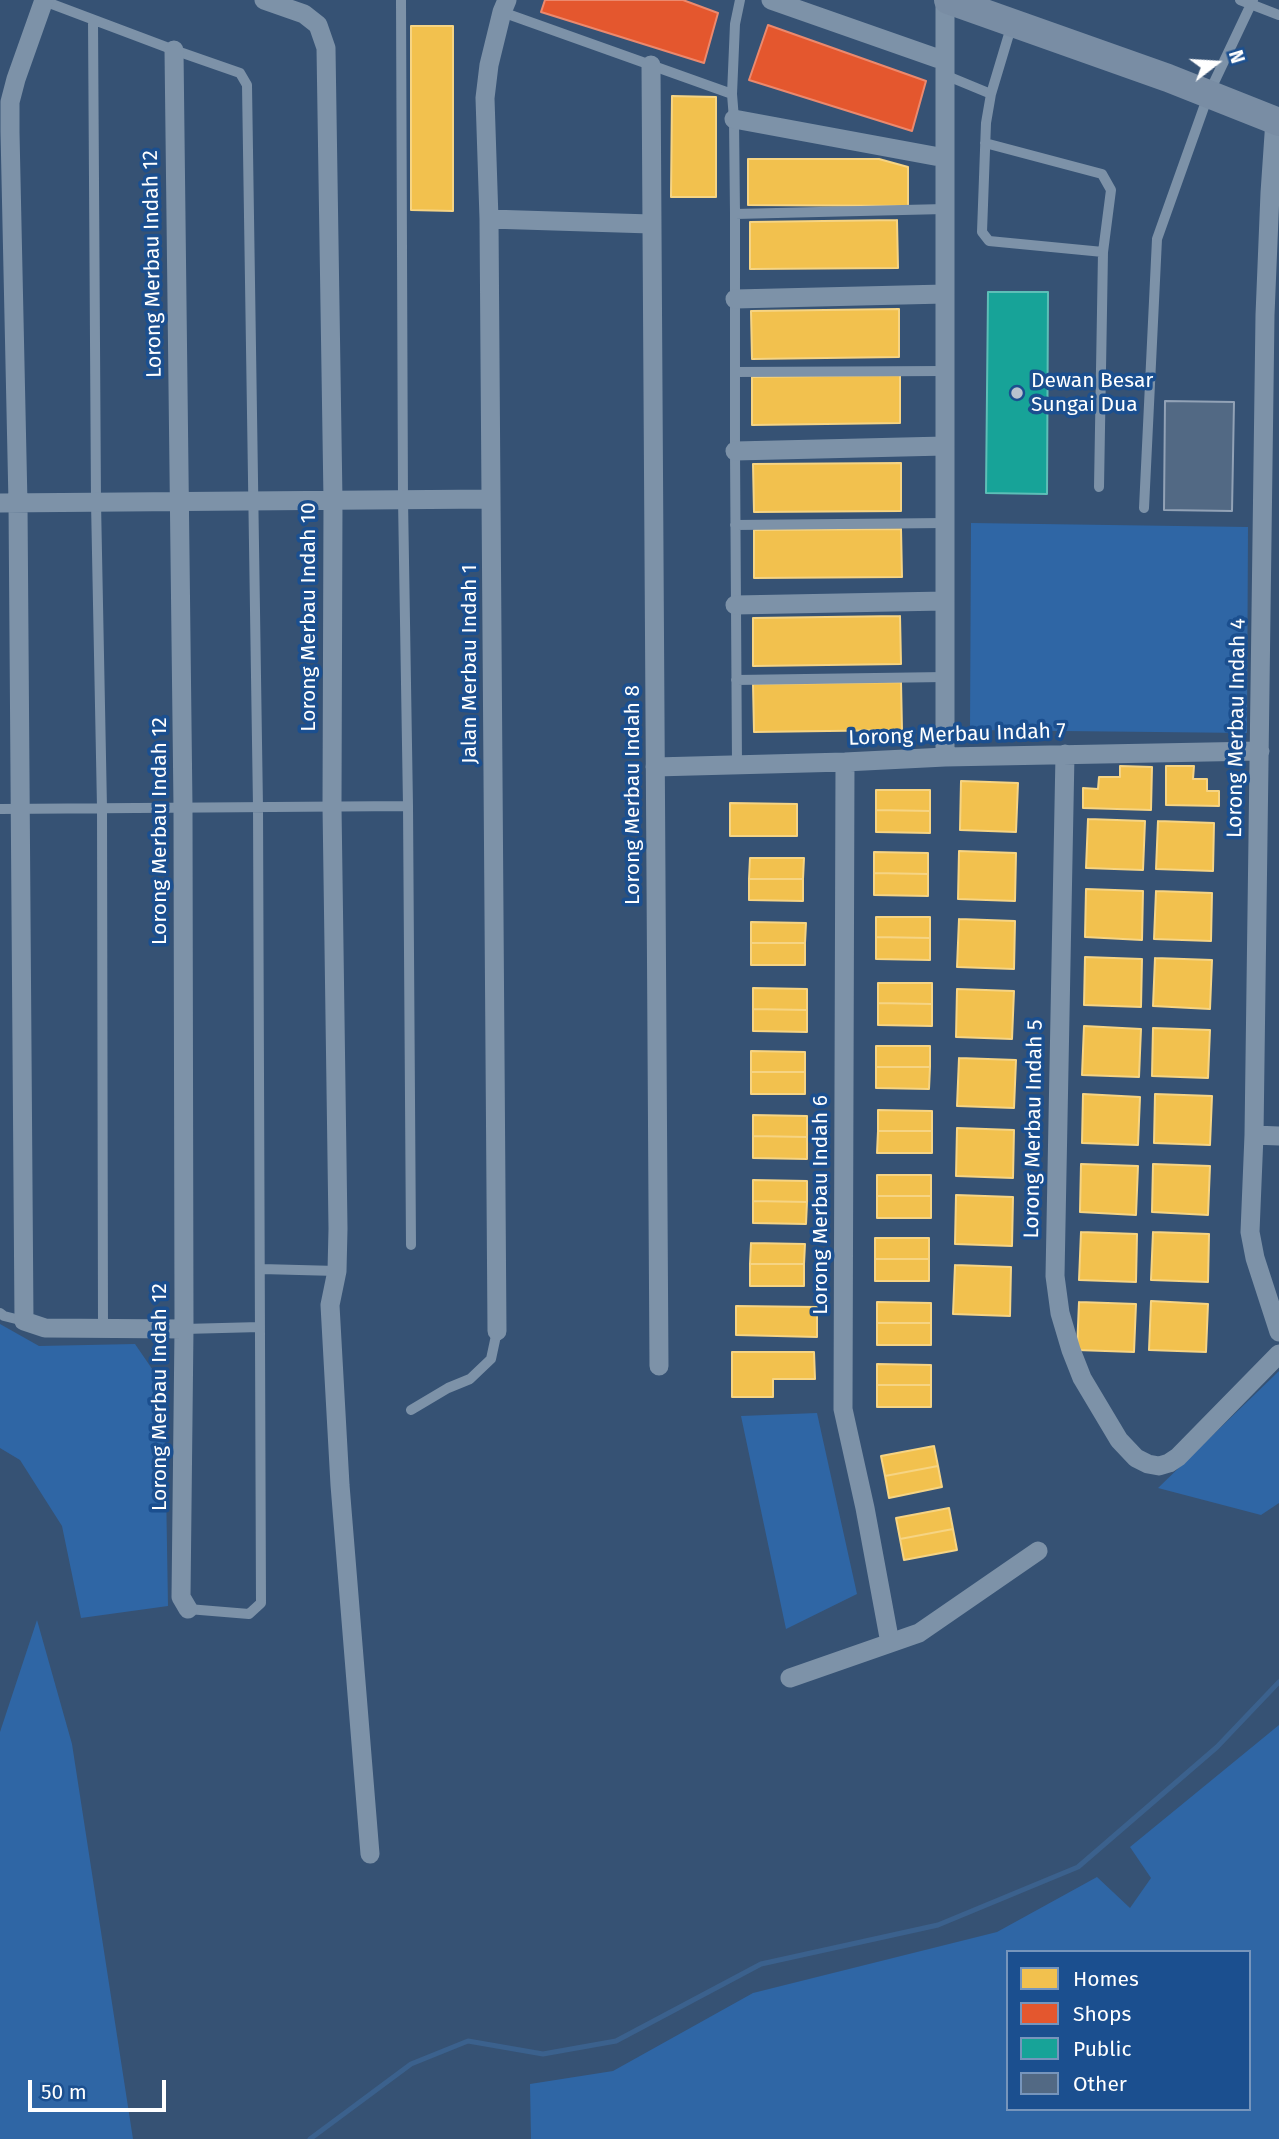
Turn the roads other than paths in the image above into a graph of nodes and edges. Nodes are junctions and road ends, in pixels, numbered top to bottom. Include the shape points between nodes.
1 (44, 0) edge
2 (264, 0) edge
3 (401, 0) edge
4 (740, 0) edge
5 (771, 0) edge
6 (946, 0) edge
7 (1240, 0) edge
8 (1252, 2) edge
9 (504, 6) edge
10 (1279, 15) edge
11 (93, 20) junction
12 (1012, 24) junction
13 (174, 50) junction
14 (651, 65) junction
15 (945, 68) junction
16 (732, 93) junction
17 (1209, 93) junction
18 (991, 94) junction
19 (734, 120) junction
20 (1277, 121) edge
21 (985, 143) junction
22 (945, 158) junction
23 (1274, 195) edge
24 (945, 209) junction
25 (736, 214) junction
26 (489, 219) junction
27 (651, 224) junction
28 (1103, 252) junction
29 (945, 295) junction
30 (735, 299) junction
31 (945, 371) junction
32 (735, 373) junction
33 (945, 446) junction
34 (735, 451) junction
35 (1099, 487) dead end
36 (403, 499) junction
37 (491, 499) junction
38 (333, 500) junction
39 (179, 501) junction
40 (253, 501) junction
41 (96, 502) junction
42 (9, 503) edge
43 (1144, 508) dead end
44 (945, 523) junction
45 (735, 525) junction
46 (945, 601) junction
47 (736, 605) junction
48 (945, 677) junction
49 (736, 680) junction
50 (1260, 751) junction
51 (1065, 754) junction
52 (945, 757) junction
53 (845, 762) junction
54 (737, 765) junction
55 (655, 767) junction
56 (332, 806) junction
57 (408, 806) junction
58 (183, 807) junction
59 (258, 807) junction
60 (22, 808) junction
61 (103, 808) junction
62 (0, 809) edge
63 (1254, 1135) junction
64 (1279, 1136) edge
65 (411, 1245) dead end
66 (261, 1269) junction
67 (337, 1271) junction
68 (0, 1313) edge
69 (24, 1321) junction
70 (260, 1327) junction
71 (184, 1329) junction
72 (103, 1330) junction
73 (497, 1331) joint
74 (1279, 1332) edge
75 (1279, 1354) edge
76 (659, 1366) dead end
77 (411, 1410) dead end
78 (1038, 1550) dead end
79 (188, 1609) joint
80 (890, 1643) junction
81 (790, 1678) dead end
82 (370, 1854) dead end

1 - 11 lane
1 - 42 street via 10,102
2 - 38 street, Lorong Merbau Indah 10 via 311,19 326,48
3 - 36 lane
4 - 16 lane
5 - 15 street
6 - 12 main road
6 - 15 street
7 - 8 lane
8 - 10 lane
8 - 17 lane
9 - 14 lane
9 - 26 street, Jalan Merbau Indah 1 via 485,98
11 - 13 lane
11 - 41 lane
12 - 17 main road
12 - 18 lane
13 - 39 street, Lorong Merbau Indah 12
13 - 40 lane via 240,73 247,85
14 - 16 lane
14 - 27 street, Lorong Merbau Indah 8
15 - 18 lane
15 - 22 street
16 - 19 lane
17 - 20 main road
17 - 43 lane via 1157,239
18 - 21 lane
19 - 22 street
19 - 25 lane
20 - 23 street, Lorong Merbau Indah 4
21 - 28 lane via 1102,174 1111,190
21 - 28 lane via 982,232 989,241
22 - 24 street
23 - 50 street, Lorong Merbau Indah 4 via 1265,315
24 - 25 lane
24 - 29 street
25 - 30 lane
26 - 27 street
26 - 37 street, Jalan Merbau Indah 1
27 - 55 street, Lorong Merbau Indah 8
28 - 35 lane
29 - 30 street
29 - 31 street
30 - 32 lane
31 - 32 lane
31 - 33 street
32 - 34 lane
33 - 34 street
33 - 44 street
34 - 45 lane
36 - 37 street
36 - 38 street
36 - 57 lane
37 - 73 street, Jalan Merbau Indah 1
38 - 40 street
38 - 56 street, Lorong Merbau Indah 10
39 - 40 street
39 - 41 street
39 - 58 street, Lorong Merbau Indah 12
40 - 59 lane
41 - 42 street
41 - 61 lane
42 - 60 street
44 - 45 lane
44 - 46 street
45 - 47 lane
46 - 47 street
46 - 48 street
47 - 49 lane
48 - 49 lane
48 - 52 street
49 - 54 lane
50 - 51 street, Lorong Merbau Indah 7
50 - 63 street, Lorong Merbau Indah 4
51 - 52 street, Lorong Merbau Indah 7
51 - 75 street, Lorong Merbau Indah 5 via 1055,1276 1071,1350 1119,1440 1136,1458 1159,1466 1178,1457
52 - 53 street, Lorong Merbau Indah 7
53 - 54 street, Lorong Merbau Indah 7
53 - 80 street, Lorong Merbau Indah 6 via 843,1409
54 - 55 street, Lorong Merbau Indah 7
55 - 76 street, Lorong Merbau Indah 8
56 - 57 lane
56 - 59 lane
56 - 67 street, Lorong Merbau Indah 10
57 - 65 lane
58 - 59 lane
58 - 61 lane
58 - 71 street, Lorong Merbau Indah 12
59 - 66 lane
60 - 61 lane
60 - 62 lane
60 - 69 street
61 - 72 lane
63 - 64 street
63 - 74 street, Lorong Merbau Indah 4 via 1250,1232
66 - 67 lane
66 - 70 lane
67 - 82 street, Lorong Merbau Indah 10 via 330,1305 340,1485
68 - 69 lane
69 - 72 street via 46,1328
70 - 71 lane
70 - 79 lane via 261,1603 249,1614
71 - 72 street
71 - 79 street, Lorong Merbau Indah 12 via 181,1597
73 - 77 lane via 491,1359 470,1379
78 - 80 street via 919,1633
80 - 81 street

